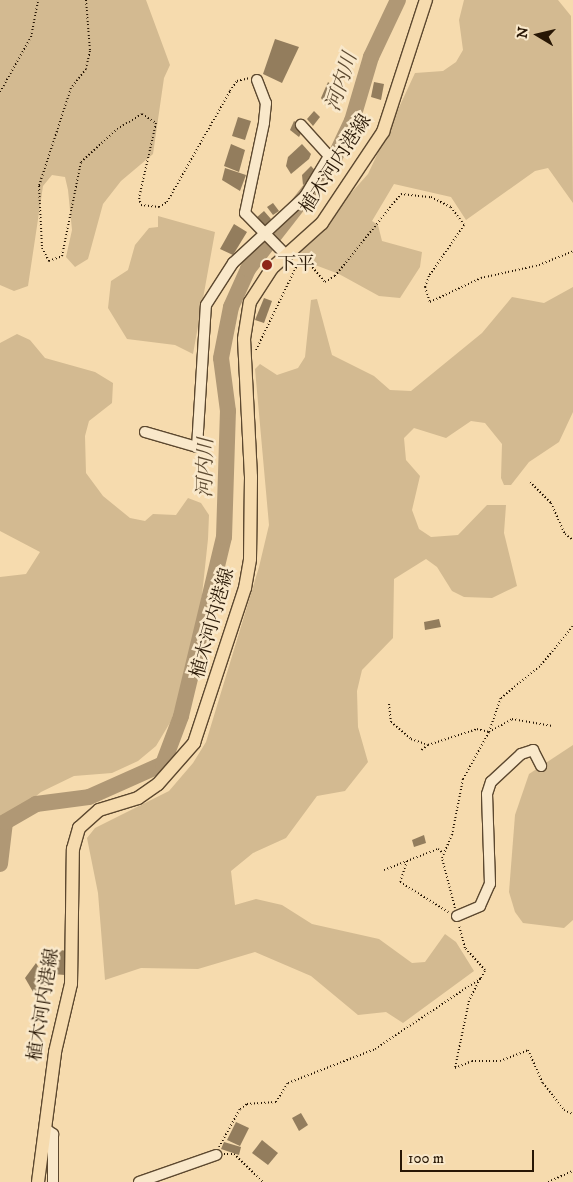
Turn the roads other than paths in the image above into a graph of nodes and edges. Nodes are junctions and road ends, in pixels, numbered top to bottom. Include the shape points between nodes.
1 (426, 0) edge
2 (257, 80) road end
3 (300, 125) dead end
4 (266, 234) junction
5 (284, 252) junction
6 (145, 432) dead end
7 (541, 766) dead end
8 (457, 916) road end
9 (46, 1129) junction
10 (216, 1155) road end
11 (38, 1182) edge
12 (54, 1182) edge
13 (139, 1182) edge

1 - 5 main road, 植木河内港線 via 382,132 322,223
2 - 4 street via 266,103 245,213
3 - 4 street via 329,156 305,196
4 - 5 street
4 - 6 street via 234,263 206,305 197,448
5 - 9 main road, 植木河内港線 via 250,302 246,354 252,508 245,588 194,743 158,784 138,798 99,810 79,828 73,849 71,984 55,1052
7 - 8 street via 533,750 520,754 491,782 487,794 490,884 480,906
9 - 11 main road, 植木河内港線
9 - 12 street via 53,1134
10 - 13 street

